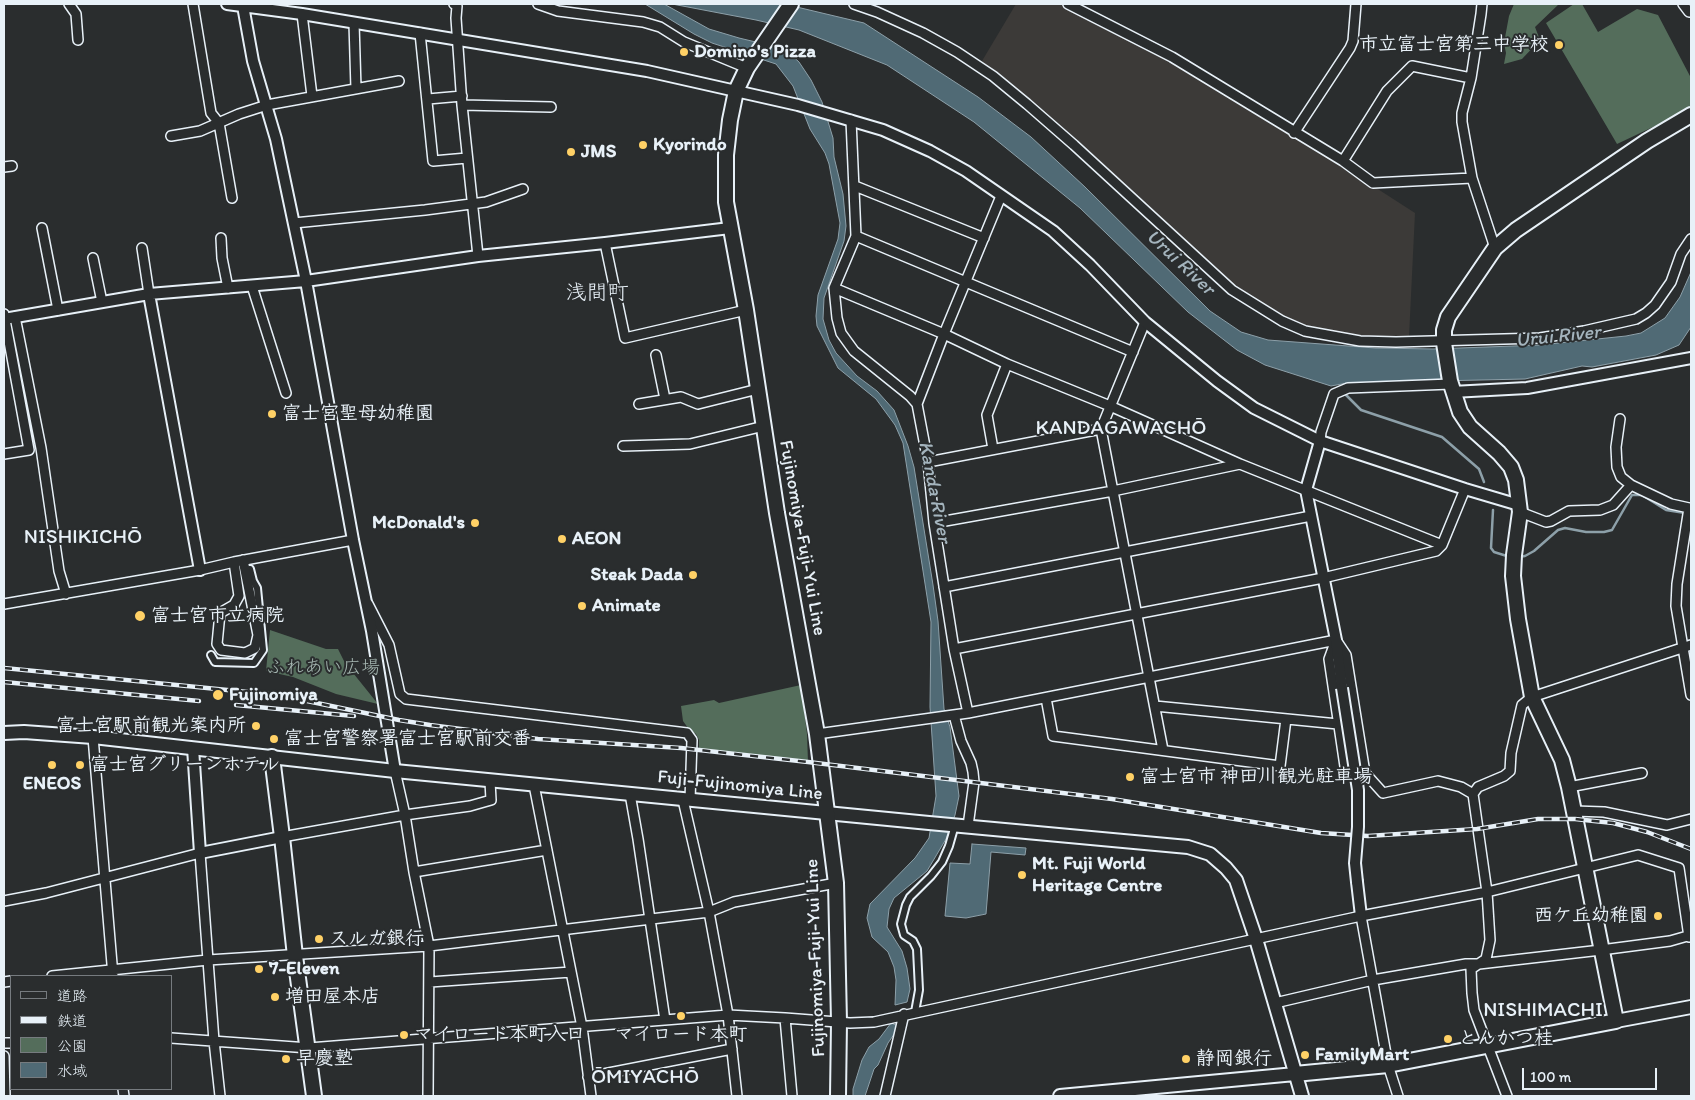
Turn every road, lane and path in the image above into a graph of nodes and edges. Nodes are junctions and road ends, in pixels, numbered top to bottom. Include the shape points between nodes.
1 (69, 4) edge
2 (193, 4) edge
3 (227, 4) edge
4 (454, 4) edge
5 (538, 4) edge
6 (791, 4) edge
7 (854, 4) edge
8 (1068, 4) edge
9 (1356, 4) edge
10 (1482, 4) edge
11 (1683, 4) edge
12 (243, 5) edge
13 (1691, 12) edge
14 (302, 14) junction
15 (354, 23) junction
16 (420, 33) junction
17 (78, 40) dead end
18 (458, 40) junction
19 (747, 68) junction
20 (1471, 78) junction
21 (400, 81) dead end
22 (356, 89) junction
23 (736, 91) junction
24 (312, 96) junction
25 (428, 100) junction
26 (462, 100) junction
27 (267, 105) junction
28 (551, 107) dead end
29 (1691, 116) edge
30 (846, 119) junction
31 (219, 123) junction
32 (1294, 132) junction
33 (171, 136) dead end
34 (468, 158) junction
35 (1343, 161) junction
36 (1472, 178) junction
37 (855, 186) junction
38 (523, 189) dead end
39 (1001, 196) junction
40 (232, 198) dead end
41 (472, 203) junction
42 (294, 223) junction
43 (42, 228) dead end
44 (730, 228) junction
45 (856, 236) junction
46 (221, 238) dead end
47 (984, 238) junction
48 (1691, 239) edge
49 (605, 243) junction
50 (142, 248) dead end
51 (1495, 248) junction
52 (478, 256) junction
53 (93, 258) dead end
54 (306, 280) junction
55 (966, 282) junction
56 (252, 286) junction
57 (228, 288) junction
58 (834, 288) junction
59 (149, 294) junction
60 (102, 302) junction
61 (58, 310) junction
62 (746, 310) junction
63 (7, 317) edge
64 (1145, 322) junction
65 (944, 334) junction
66 (1444, 342) junction
67 (1132, 352) junction
68 (656, 355) dead end
69 (1691, 358) edge
70 (1007, 364) junction
71 (1451, 386) junction
72 (758, 388) junction
73 (286, 393) dead end
74 (665, 399) junction
75 (639, 404) dead end
76 (917, 404) junction
77 (1110, 406) junction
78 (1620, 419) dead end
79 (764, 426) junction
80 (1101, 429) junction
81 (1320, 441) junction
82 (623, 446) dead end
83 (993, 449) junction
84 (4, 454) edge
85 (928, 462) junction
86 (1240, 464) junction
87 (1631, 485) junction
88 (1465, 489) junction
89 (1113, 490) junction
90 (1306, 490) junction
91 (1520, 508) junction
92 (1690, 509) edge
93 (1311, 516) junction
94 (934, 523) junction
95 (353, 540) junction
96 (1442, 546) junction
97 (1125, 552) junction
98 (239, 561) junction
99 (250, 569) dead end
100 (200, 570) junction
101 (1323, 578) junction
102 (944, 587) junction
103 (66, 594) junction
104 (365, 597) junction
105 (4, 604) edge
106 (1137, 613) junction
107 (1336, 640) junction
108 (1687, 646) edge
109 (954, 649) junction
110 (211, 654) dead end
111 (1148, 676) junction
112 (1691, 695) edge
113 (1046, 698) junction
114 (1532, 698) junction
115 (1155, 706) junction
116 (968, 713) junction
117 (950, 716) junction
118 (1286, 718) junction
119 (1338, 724) junction
120 (4, 733) edge
121 (816, 734) junction
122 (93, 737) junction
123 (193, 748) junction
124 (1163, 750) junction
125 (272, 757) junction
126 (395, 772) junction
127 (1365, 773) junction
128 (1642, 773) dead end
129 (490, 781) junction
130 (534, 785) junction
131 (1569, 787) junction
132 (630, 794) junction
133 (1473, 794) junction
134 (687, 800) junction
135 (1574, 811) junction
136 (826, 814) junction
137 (405, 815) junction
138 (1691, 819) edge
139 (953, 825) junction
140 (968, 826) junction
141 (282, 837) junction
142 (547, 850) junction
143 (200, 853) junction
144 (1586, 867) junction
145 (414, 872) junction
146 (106, 878) junction
147 (836, 884) junction
148 (1487, 892) junction
149 (4, 901) edge
150 (708, 912) junction
151 (1361, 916) junction
152 (650, 919) junction
153 (562, 930) junction
154 (1690, 936) edge
155 (1256, 938) junction
156 (429, 946) junction
157 (1601, 950) junction
158 (295, 956) junction
159 (208, 960) junction
160 (1479, 964) junction
161 (571, 972) junction
162 (113, 973) edge
163 (72, 975) edge
164 (1373, 980) junction
165 (430, 982) junction
166 (1275, 1004) junction
167 (1691, 1007) edge
168 (915, 1012) junction
169 (904, 1014) junction
170 (728, 1015) junction
171 (785, 1018) junction
172 (665, 1020) junction
173 (1616, 1021) junction
174 (839, 1022) junction
175 (582, 1027) junction
176 (172, 1038) edge
177 (428, 1038) junction
178 (214, 1041) junction
179 (1488, 1047) junction
180 (308, 1048) junction
181 (732, 1049) junction
182 (4, 1056) edge
183 (1388, 1065) junction
184 (1295, 1074) junction
185 (588, 1078) junction
186 (5, 1096) edge
187 (220, 1096) edge
188 (314, 1096) edge
189 (428, 1096) edge
190 (591, 1096) edge
191 (736, 1096) edge
192 (792, 1096) edge
193 (838, 1096) edge
194 (885, 1096) edge
195 (1060, 1096) edge
196 (1302, 1096) edge
197 (1398, 1096) edge
198 (1507, 1096) edge

1 - 17 street via 76,14
2 - 31 street via 212,113
3 - 12 street
4 - 18 street via 457,6
5 - 19 street via 558,11 660,27 684,42
6 - 19 main road, Fujinomiya-Fuji-Yui Line
7 - 66 street via 923,32 993,76 1074,145 1208,270 1254,305 1305,331 1360,341
8 - 32 street via 1172,57
9 - 32 street via 1354,41
10 - 20 street
11 - 13 street
12 - 14 street
12 - 27 street via 253,61
14 - 15 street
14 - 24 street
15 - 16 street
15 - 22 street
16 - 18 street
16 - 25 street
18 - 23 street via 648,71
18 - 26 street
19 - 23 main road, Fujinomiya-Fuji-Yui Line
20 - 35 street via 1412,66 1387,91
20 - 36 street via 1462,122
21 - 22 street
22 - 24 street
23 - 30 street
23 - 44 main road, Fujinomiya-Fuji-Yui Line via 725,177
24 - 27 street
25 - 26 street
25 - 34 street via 433,161
26 - 28 street
26 - 34 street
27 - 31 street
27 - 42 street
29 - 51 main road via 1647,140 1516,230
30 - 37 street
30 - 39 street via 883,130 930,151
31 - 33 street via 200,131
31 - 40 street
32 - 35 street
34 - 41 street
35 - 36 street via 1373,183
36 - 51 street
37 - 45 street
37 - 47 street
38 - 41 street via 486,202
39 - 47 street
39 - 64 street via 1053,231
41 - 42 street
41 - 52 street
42 - 54 street
43 - 61 street
44 - 49 street
44 - 62 main road, Fujinomiya-Fuji-Yui Line
45 - 55 street
45 - 58 street
46 - 57 street
47 - 55 street
48 - 66 street via 1681,254 1671,282 1655,305 1636,318 1540,338
49 - 52 street
49 - 62 street via 624,338
50 - 59 street
51 - 66 main road via 1448,317
52 - 54 street
53 - 60 street
54 - 56 street
54 - 95 street
55 - 65 street
55 - 67 street
56 - 57 street
56 - 73 street
57 - 59 street
58 - 65 street
58 - 76 street via 837,318 844,340
59 - 60 street
59 - 100 street
60 - 61 street
61 - 63 street
62 - 72 main road, Fujinomiya-Fuji-Yui Line
63 - 84 street via 29,450
63 - 103 street via 41,448 59,570
64 - 67 street
64 - 81 street via 1254,408
65 - 70 street
65 - 76 street
66 - 71 main road
67 - 77 street
68 - 74 street
69 - 71 street via 1526,388
70 - 77 street
70 - 83 street via 986,415
71 - 81 street via 1348,388 1334,394
71 - 91 main road via 1460,412 1470,427 1511,467
72 - 74 street via 698,404 681,397
72 - 79 main road, Fujinomiya-Fuji-Yui Line
74 - 75 street
76 - 85 street
77 - 80 street
77 - 86 street
78 - 87 street via 1617,467 1621,477
79 - 82 street via 690,444
79 - 121 main road, Fujinomiya-Fuji-Yui Line
80 - 83 street
80 - 89 street
81 - 88 street
81 - 90 street
83 - 85 street
85 - 94 street
86 - 89 street
86 - 90 street
87 - 91 street via 1613,505 1600,510 1569,511 1551,521 1546,522
87 - 92 street via 1671,504
88 - 91 street
88 - 96 street
89 - 94 street
89 - 97 street
90 - 93 street
90 - 96 street
91 - 114 main road via 1513,576
92 - 108 street via 1676,606
93 - 97 street
93 - 101 street
94 - 102 street
95 - 98 street
95 - 104 street
96 - 101 street via 1436,552
97 - 102 street
97 - 106 street
98 - 98 street via 258,636 255,648 245,653 221,650 217,644 220,613 234,605 239,596
98 - 100 street
99 - 110 street via 257,588 263,650 254,663 215,662
100 - 103 street
101 - 106 street
101 - 107 street
102 - 109 street
103 - 105 street
104 - 126 street
104 - 134 street via 389,645 400,694 406,699 687,734 692,740
106 - 109 street
106 - 111 street
107 - 111 street
107 - 119 street via 1329,659
107 - 127 street via 1346,655
107 - 151 street, bridge via 1358,790 1355,863
108 - 112 street
108 - 114 street
109 - 116 street
111 - 113 street
111 - 115 street
113 - 116 street
113 - 124 street via 1053,736
114 - 131 main road via 1562,760
114 - 133 street via 1522,705 1510,771 1478,787
115 - 118 street
115 - 124 street
116 - 117 street
117 - 121 street
117 - 140 street via 974,772
118 - 119 street
118 - 124 street via 1280,766
119 - 127 street via 1346,773
120 - 122 main road, Fuji-Fujinomiya Line
121 - 136 main road, Fujinomiya-Fuji-Yui Line
122 - 123 main road, Fuji-Fujinomiya Line
122 - 146 street
123 - 125 main road, Fuji-Fujinomiya Line
123 - 143 street
125 - 126 main road, Fuji-Fujinomiya Line
125 - 141 main road
126 - 129 main road, Fuji-Fujinomiya Line
126 - 137 street
127 - 133 street via 1383,792 1438,781
128 - 131 street
129 - 130 main road, Fuji-Fujinomiya Line
129 - 137 street via 491,800
130 - 132 main road, Fuji-Fujinomiya Line
130 - 142 street
131 - 135 main road
132 - 134 main road, Fuji-Fujinomiya Line
132 - 152 street
133 - 148 street
134 - 136 main road, Fuji-Fujinomiya Line
134 - 150 street
135 - 138 street via 1604,812 1667,825
135 - 144 main road
136 - 139 main road, Fuji-Fujinomiya Line
136 - 147 main road, Fujinomiya-Fuji-Yui Line
137 - 141 street
137 - 145 street
139 - 140 main road, Fuji-Fujinomiya Line
139 - 168 street via 945,857 910,897 901,924 904,935 917,949 919,990
140 - 155 main road, Fuji-Fujinomiya Line via 1188,847 1210,854 1236,880
141 - 143 street
141 - 158 main road
142 - 145 street
142 - 153 street
143 - 146 street
143 - 159 street
144 - 148 street
144 - 154 street via 1638,855 1678,868
144 - 157 main road
145 - 156 street
146 - 149 street
146 - 162 street
147 - 150 street via 734,902
147 - 174 main road, Fujinomiya-Fuji-Yui Line
148 - 151 street
148 - 160 street via 1490,940 1486,959
150 - 152 street
150 - 170 street
151 - 155 street
151 - 164 street
152 - 153 street
152 - 172 street
153 - 156 street
153 - 161 street
154 - 157 street
155 - 166 main road, Fuji-Fujinomiya Line
155 - 168 street
156 - 158 street
156 - 165 street
157 - 160 street
157 - 173 main road
158 - 159 street
158 - 180 main road
159 - 162 street
159 - 178 street
160 - 164 street
160 - 179 street via 1471,969 1472,993 1474,1010
161 - 165 street
161 - 175 street
162 - 163 street
164 - 166 street
164 - 183 street
165 - 177 street
166 - 184 main road, Fuji-Fujinomiya Line
167 - 173 main road
168 - 169 street
169 - 174 street via 874,1022
169 - 194 street
170 - 171 street
170 - 172 street
170 - 181 street
171 - 174 street
171 - 192 street
172 - 175 street
173 - 179 main road
174 - 193 main road, Fujinomiya-Fuji-Yui Line
175 - 177 street
175 - 185 street
176 - 178 street
177 - 180 street
177 - 189 street
178 - 180 street
178 - 187 street
179 - 183 main road
179 - 198 street
180 - 188 main road
181 - 185 street
181 - 191 street
182 - 186 street
183 - 184 main road
183 - 197 street
184 - 195 main road
184 - 196 main road, Fuji-Fujinomiya Line
185 - 190 street

